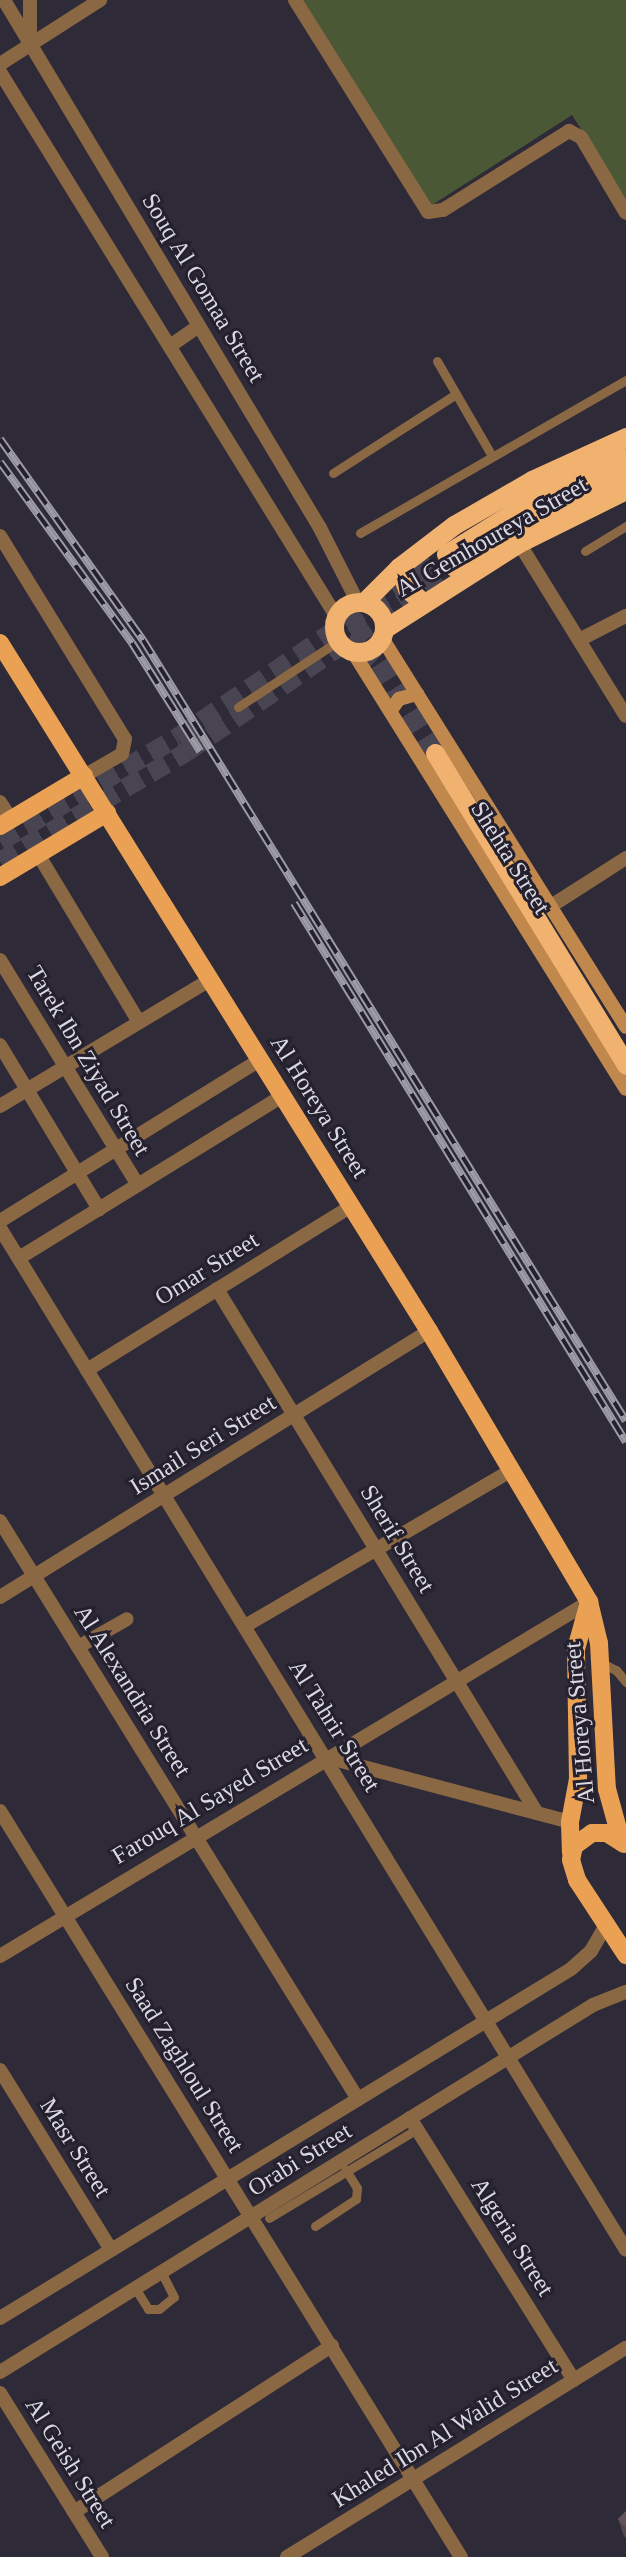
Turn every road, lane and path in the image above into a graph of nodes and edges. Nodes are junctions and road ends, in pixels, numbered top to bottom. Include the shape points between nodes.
1 (4, 0) edge
2 (30, 0) edge
3 (100, 0) edge
4 (295, 0) edge
5 (30, 43) junction
6 (0, 64) edge
7 (0, 72) edge
8 (626, 213) edge
9 (199, 326) junction
10 (170, 346) junction
11 (437, 361) dead end
12 (626, 380) edge
13 (456, 394) junction
14 (626, 437) edge
15 (492, 456) junction
16 (626, 457) edge
17 (333, 472) dead end
18 (626, 473) edge
19 (626, 490) edge
20 (626, 526) edge
21 (360, 533) dead end
22 (0, 536) edge
23 (519, 543) junction
24 (585, 551) dead end
25 (399, 567) junction
26 (360, 602) junction
27 (424, 603) junction
28 (626, 615) edge
29 (336, 616) junction
30 (383, 633) junction
31 (579, 640) junction
32 (1, 646) edge
33 (346, 646) junction
34 (417, 694) junction
35 (238, 707) dead end
36 (391, 710) junction
37 (626, 716) edge
38 (435, 752) tunnel mouth
39 (84, 776) junction
40 (0, 802) edge
41 (107, 813) junction
42 (5, 823) edge
43 (38, 854) junction
44 (626, 858) edge
45 (0, 877) edge
46 (551, 906) junction
47 (0, 960) edge
48 (211, 979) junction
49 (139, 1023) junction
50 (626, 1027) edge
51 (0, 1045) edge
52 (261, 1059) junction
53 (626, 1065) edge
54 (65, 1067) junction
55 (626, 1089) edge
56 (27, 1090) junction
57 (284, 1096) junction
58 (0, 1106) edge
59 (116, 1149) junction
60 (77, 1174) junction
61 (138, 1185) junction
62 (351, 1206) junction
63 (99, 1209) junction
64 (0, 1222) edge
65 (2, 1235) edge
66 (19, 1258) junction
67 (216, 1289) junction
68 (429, 1331) junction
69 (87, 1370) junction
70 (294, 1415) junction
71 (512, 1470) junction
72 (165, 1495) junction
73 (0, 1521) edge
74 (376, 1549) junction
75 (34, 1576) junction
76 (0, 1597) edge
77 (589, 1602) junction
78 (127, 1619) dead end
79 (245, 1626) junction
80 (78, 1647) junction
81 (600, 1662) junction
82 (458, 1682) junction
83 (626, 1682) edge
84 (327, 1757) junction
85 (618, 1809) edge
86 (0, 1811) edge
87 (537, 1813) junction
88 (570, 1822) junction
89 (196, 1837) junction
90 (623, 1843) edge
91 (571, 1853) junction
92 (65, 1916) junction
93 (606, 1925) junction
94 (626, 1955) edge
95 (0, 1956) edge
96 (626, 1992) edge
97 (488, 2019) junction
98 (508, 2057) junction
99 (0, 2070) edge
100 (358, 2099) junction
101 (414, 2124) junction
102 (343, 2166) junction
103 (228, 2178) junction
104 (252, 2216) junction
105 (269, 2218) dead end
106 (315, 2226) dead end
107 (111, 2250) junction
108 (626, 2250) edge
109 (161, 2272) junction
110 (135, 2288) junction
111 (0, 2318) edge
112 (332, 2346) junction
113 (626, 2348) edge
114 (0, 2372) edge
115 (574, 2380) junction
116 (0, 2393) edge
117 (413, 2479) junction
118 (74, 2512) junction
119 (102, 2557) edge
120 (287, 2557) edge
121 (461, 2557) edge

1 - 5 street, Souq Al Gomaa Street
2 - 5 street
3 - 5 street
4 - 8 street via 428,212 443,210 569,131 581,137
5 - 6 street
5 - 9 street, Souq Al Gomaa Street
7 - 10 street
9 - 10 street
9 - 26 street, Souq Al Gomaa Street
10 - 29 street
11 - 13 lane
12 - 15 lane
13 - 15 lane
13 - 17 lane
14 - 25 highway, Al Gemhoureya Street via 496,500
15 - 21 lane
16 - 18 highway via 516,509 450,561
19 - 23 highway, Al Gemhoureya Street
20 - 24 lane
22 - 39 street via 125,739 122,754
23 - 27 highway, Al Gemhoureya Street
23 - 31 street
25 - 26 highway, Al Gemhoureya Street
25 - 27 highway via 407,589
26 - 29 highway via 346,605
26 - 30 highway via 379,611
27 - 30 highway, Al Gemhoureya Street
28 - 31 street
29 - 33 highway via 334,628
30 - 33 highway via 370,650
30 - 34 main road, Shehta Street
31 - 37 street
32 - 39 main road, Al Horeya Street
33 - 35 lane
33 - 36 main road, Shehta Street
34 - 36 main road via 399,699
34 - 46 main road, Shehta Street
36 - 55 main road, Shehta Street
38 - 53 highway
39 - 41 main road, Al Horeya Street
39 - 42 main road
40 - 42 street
41 - 43 main road
41 - 48 main road, Al Horeya Street
43 - 45 main road
43 - 49 street
44 - 46 street
46 - 50 main road, Shehta Street
47 - 54 street, Tarek Ibn Ziyad Street
48 - 49 street
48 - 52 main road, Al Horeya Street
49 - 54 street
51 - 56 street
52 - 57 main road, Al Horeya Street
52 - 59 street
54 - 56 street
54 - 59 street, Tarek Ibn Ziyad Street
56 - 58 street
56 - 60 street
57 - 61 street
57 - 62 main road, Al Horeya Street
59 - 60 street
59 - 61 street, Tarek Ibn Ziyad Street
60 - 63 street
60 - 64 street
61 - 63 street
62 - 67 street, Omar Street
62 - 68 main road, Al Horeya Street
63 - 66 street
65 - 66 street, Al Tahrir Street
66 - 69 street, Al Tahrir Street
67 - 69 street, Omar Street
67 - 70 street, Sherif Street
68 - 70 street, Ismail Seri Street
68 - 71 main road, Al Horeya Street
69 - 72 street, Al Tahrir Street
70 - 72 street, Ismail Seri Street
70 - 74 street, Sherif Street
71 - 74 street
71 - 77 main road, Al Horeya Street
72 - 75 street, Ismail Seri Street
72 - 79 street, Al Tahrir Street
73 - 75 street, Al Alexandria Street
74 - 79 street
74 - 82 street, Sherif Street
75 - 76 street, Ismail Seri Street
75 - 80 street, Al Alexandria Street
77 - 81 main road, Al Horeya Street
77 - 82 street, Farouq Al Sayed Street
77 - 88 main road, Al Horeya Street via 576,1648 578,1779
78 - 80 street
79 - 84 street, Al Tahrir Street
80 - 89 street, Al Alexandria Street
81 - 83 lane
81 - 85 main road, Al Horeya Street via 605,1772
82 - 84 street, Farouq Al Sayed Street
82 - 87 street, Sherif Street
84 - 87 street
84 - 89 street, Farouq Al Sayed Street
84 - 97 street, Al Tahrir Street
85 - 90 main road, Al Horeya Street
86 - 92 street, Saad Zaghloul Street
87 - 88 street
88 - 91 main road, Al Horeya Street
89 - 92 street, Farouq Al Sayed Street
89 - 100 street, Al Alexandria Street
90 - 91 main road via 607,1833 592,1833
91 - 93 main road, Al Horeya Street via 577,1880
92 - 95 street, Farouq Al Sayed Street
92 - 103 street, Saad Zaghloul Street
93 - 94 main road, Al Horeya Street
93 - 97 street, Orabi Street via 582,1961
96 - 98 street, Orabi Street via 599,2001
97 - 98 street, Al Tahrir Street
97 - 100 street, Orabi Street
98 - 101 street, Orabi Street
98 - 108 street, Al Tahrir Street
99 - 107 street, Masr Street
100 - 103 street, Orabi Street
101 - 102 street, Orabi Street
101 - 115 street, Algeria Street
102 - 104 street, Orabi Street
102 - 105 lane
102 - 106 lane via 357,2188 356,2199
103 - 104 street, Saad Zaghloul Street
103 - 107 street, Orabi Street
104 - 109 street, Orabi Street
104 - 112 street, Saad Zaghloul Street
107 - 111 street, Orabi Street
109 - 110 street, Orabi Street
109 - 110 lane via 174,2297 159,2309 148,2309
110 - 114 street, Orabi Street
112 - 117 street, Saad Zaghloul Street
112 - 118 street
113 - 115 street, Khaled Ibn Al Walid Street
115 - 117 street, Khaled Ibn Al Walid Street
116 - 118 street, Al Geish Street
117 - 120 street, Khaled Ibn Al Walid Street
117 - 121 street, Saad Zaghloul Street
118 - 119 street, Al Geish Street

